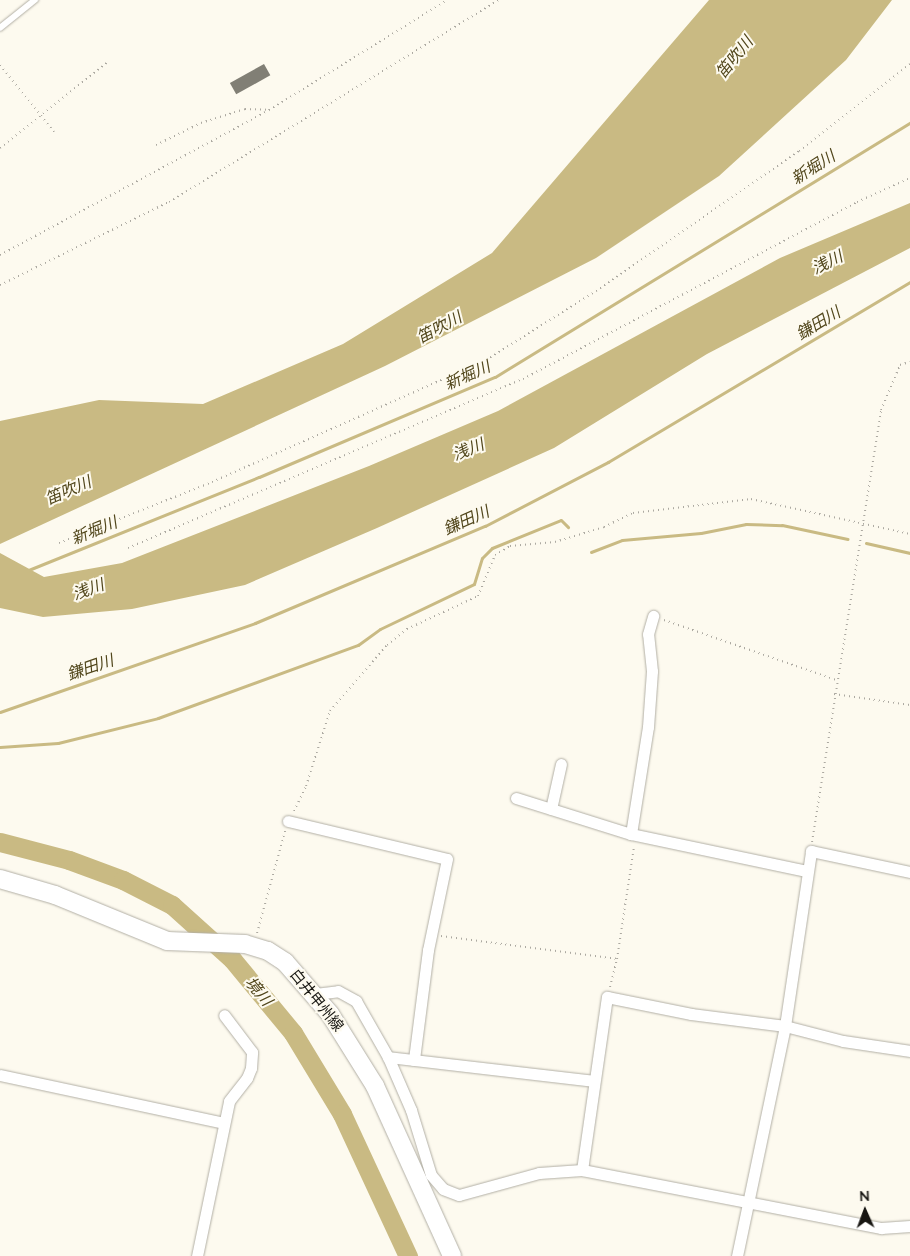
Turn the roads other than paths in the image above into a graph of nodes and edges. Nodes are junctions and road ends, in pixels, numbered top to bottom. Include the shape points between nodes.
1 (35, 0) edge
2 (0, 28) edge
3 (653, 616) road end
4 (561, 764) dead end
5 (516, 798) dead end
6 (551, 809) junction
7 (288, 820) road end
8 (631, 834) junction
9 (807, 871) junction
10 (910, 872) edge
11 (0, 879) edge
12 (315, 994) junction
13 (224, 1015) dead end
14 (786, 1026) junction
15 (910, 1051) edge
16 (388, 1057) junction
17 (414, 1060) junction
18 (0, 1075) edge
19 (594, 1081) junction
20 (223, 1122) junction
21 (582, 1170) junction
22 (749, 1203) junction
23 (910, 1226) edge
24 (197, 1256) edge
25 (452, 1256) edge
26 (736, 1256) edge

1 - 2 lane
3 - 8 street via 648,634 652,671 648,727
4 - 6 street
5 - 6 street
6 - 8 street
7 - 17 street via 448,859 432,935
8 - 9 street
9 - 10 street via 811,852
9 - 14 street
11 - 12 main road, 白井甲州線 via 55,895 143,934 187,944 250,945 285,962
12 - 16 street via 338,992 356,1001
12 - 25 main road, 白井甲州線 via 353,1046 376,1086
13 - 20 street via 252,1052 247,1078 229,1101
14 - 15 street via 843,1041
14 - 19 street via 691,1014 607,997
14 - 22 street
16 - 17 street
16 - 21 street via 411,1110 431,1175 443,1189 459,1195 539,1173
17 - 19 street
18 - 20 street
19 - 21 street
20 - 24 street
21 - 22 street
22 - 23 street via 881,1228
22 - 26 street

